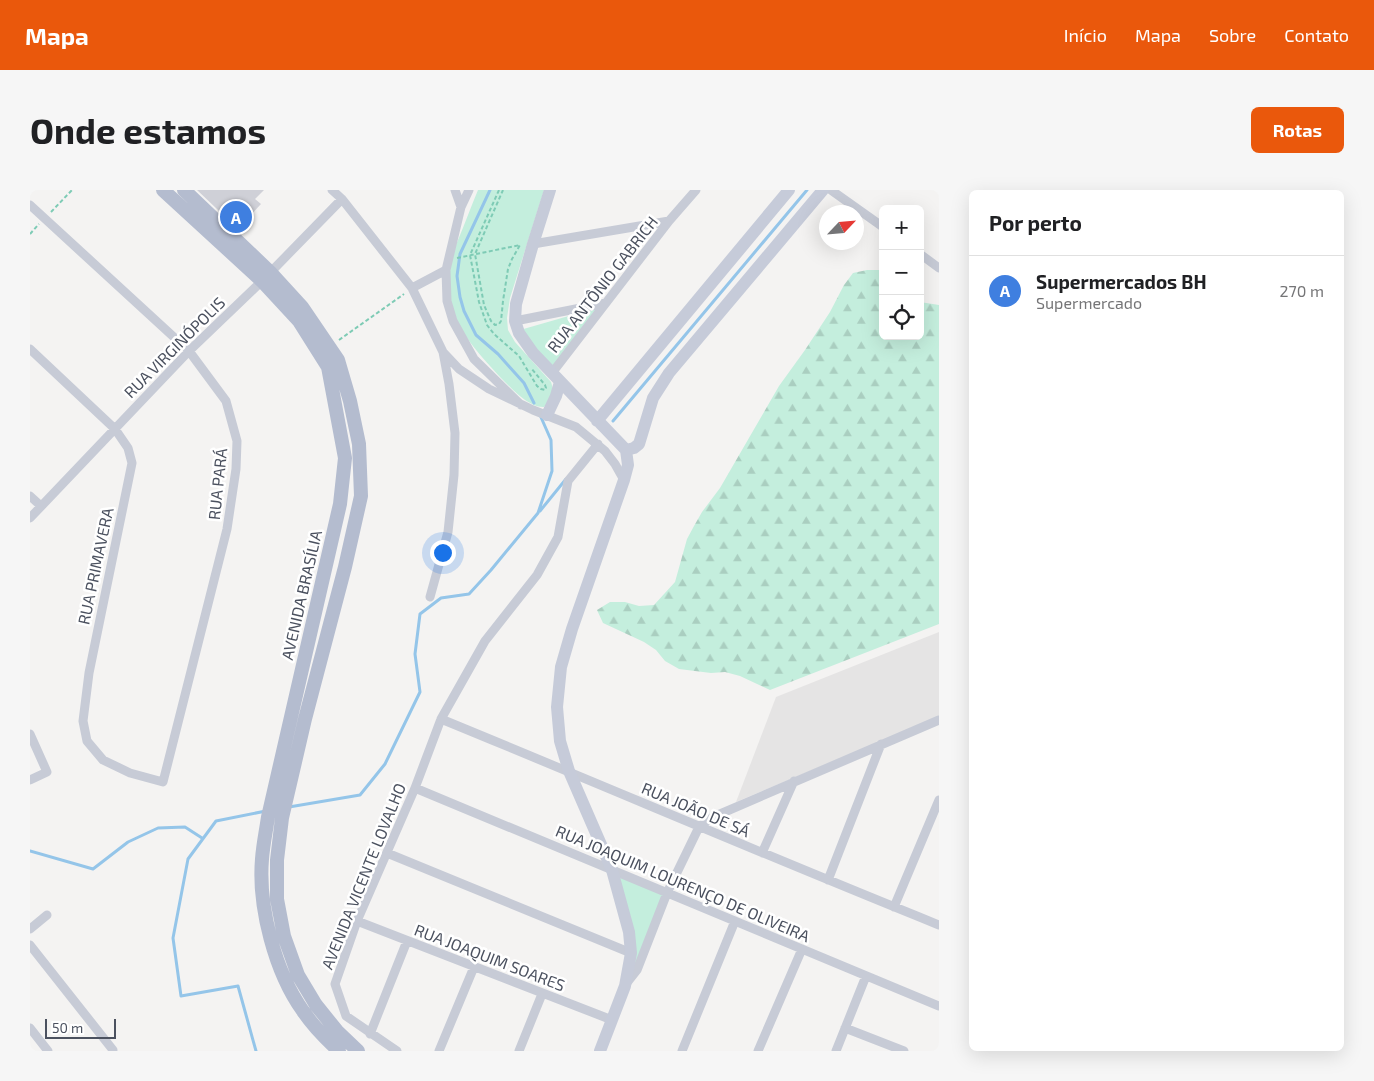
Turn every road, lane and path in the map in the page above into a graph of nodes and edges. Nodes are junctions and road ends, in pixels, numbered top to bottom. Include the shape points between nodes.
1 (162, 190) edge
2 (184, 190) edge
3 (332, 190) edge
4 (455, 190) edge
5 (469, 190) edge
6 (503, 190) edge
7 (550, 190) edge
8 (696, 190) edge
9 (788, 190) edge
10 (824, 190) edge
11 (831, 190) edge
12 (342, 195) edge
13 (30, 205) edge
14 (461, 207) junction
15 (669, 221) junction
16 (879, 224) edge
17 (533, 244) junction
18 (475, 254) junction
19 (461, 257) dead end
20 (924, 257) edge
21 (939, 268) edge
22 (446, 270) junction
23 (266, 277) junction
24 (412, 288) junction
25 (606, 303) junction
26 (515, 321) junction
27 (329, 347) junction
28 (30, 349) edge
29 (189, 351) junction
30 (443, 352) junction
31 (556, 378) junction
32 (521, 405) junction
33 (547, 415) junction
34 (597, 421) junction
35 (115, 429) junction
36 (598, 444) junction
37 (626, 450) junction
38 (605, 451) junction
39 (624, 480) junction
40 (30, 496) edge
41 (41, 506) junction
42 (30, 518) edge
43 (430, 597) dead end
44 (298, 717) junction
45 (441, 719) junction
46 (939, 720) edge
47 (30, 734) edge
48 (881, 744) junction
49 (569, 771) junction
50 (30, 780) edge
51 (794, 781) junction
52 (163, 782) joint
53 (415, 788) junction
54 (939, 800) edge
55 (699, 827) junction
56 (387, 853) junction
57 (762, 853) junction
58 (612, 870) junction
59 (828, 880) junction
60 (667, 893) junction
61 (894, 907) junction
62 (47, 915) dead end
63 (357, 921) junction
64 (735, 921) junction
65 (939, 925) edge
66 (30, 929) edge
67 (407, 941) junction
68 (30, 945) edge
69 (802, 949) junction
70 (631, 953) junction
71 (474, 967) junction
72 (866, 976) junction
73 (625, 986) junction
74 (542, 994) junction
75 (939, 995) edge
76 (937, 1006) edge
77 (612, 1020) junction
78 (30, 1028) edge
79 (845, 1028) junction
80 (370, 1034) junction
81 (113, 1050) edge
82 (48, 1051) edge
83 (339, 1051) edge
84 (358, 1051) edge
85 (397, 1051) edge
86 (439, 1051) edge
87 (519, 1051) edge
88 (600, 1051) edge
89 (682, 1051) edge
90 (758, 1051) edge
91 (836, 1051) edge
92 (904, 1051) edge

1 - 23 main road, AVENIDA BRASÍLIA
2 - 23 main road, AVENIDA BRASÍLIA
3 - 12 street
4 - 14 street
5 - 14 street
6 - 18 path
7 - 17 street
8 - 15 street, RUA ANTÔNIO GABRICH
9 - 34 street
10 - 37 street via 669,373 653,398 639,444
11 - 16 street
12 - 23 street, RUA VIRGINÓPOLIS
12 - 24 street
13 - 29 street, RUA PARÁ
14 - 22 street
15 - 17 street
15 - 25 street, RUA ANTÔNIO GABRICH
17 - 26 street via 516,304
18 - 18 path via 484,305 491,321 499,324 508,269 520,245
18 - 19 path
20 - 21 street
22 - 24 street
22 - 32 street via 447,301 452,321 474,359
23 - 27 main road, AVENIDA BRASÍLIA via 302,307
23 - 29 street, RUA VIRGINÓPOLIS
23 - 44 main road, AVENIDA BRASÍLIA via 328,367 345,458 340,504
24 - 27 path
24 - 30 street
25 - 26 street
25 - 31 street, RUA ANTÔNIO GABRICH
26 - 31 street via 533,353
27 - 44 main road, AVENIDA BRASÍLIA via 338,360 356,427 361,496 345,567
28 - 35 street, RUA PRIMAVERA
29 - 35 street, RUA VIRGINÓPOLIS
29 - 52 street, RUA PARÁ via 226,401 237,441 236,469 227,530
30 - 32 street via 459,369 489,390
30 - 43 street via 455,433 454,475 448,532
31 - 33 street via 556,396
31 - 34 street
32 - 33 street
33 - 36 street via 576,427
34 - 37 street
35 - 41 street, RUA VIRGINÓPOLIS
35 - 52 street, RUA PRIMAVERA via 128,448 132,463 89,673 83,721 87,742 104,760 130,773
36 - 38 street
36 - 45 street, AVENIDA VICENTE LOVALHO via 568,481 558,537 537,575 485,641
37 - 38 street
37 - 39 street via 628,465
38 - 39 street
39 - 49 street via 561,667 557,707 560,741
40 - 41 street
41 - 42 street, RUA VIRGINÓPOLIS
44 - 83 main road, AVENIDA BRASÍLIA via 268,817 262,860 263,899 270,939 285,980 303,1011
44 - 84 main road, AVENIDA BRASÍLIA via 277,860 277,899 284,936 298,975 316,1005
45 - 49 street, RUA JOÃO DE SÁ
45 - 53 street, AVENIDA VICENTE LOVALHO
46 - 48 street
47 - 50 street via 47,772
48 - 51 street
48 - 59 street
49 - 55 street, RUA JOÃO DE SÁ
49 - 58 street
51 - 55 street via 713,817
51 - 57 street
53 - 56 street, AVENIDA VICENTE LOVALHO
53 - 58 street, RUA JOAQUIM LOURENÇO DE OLIVEIRA
54 - 61 street
55 - 57 street, RUA JOÃO DE SÁ
55 - 60 street
56 - 63 street, AVENIDA VICENTE LOVALHO
56 - 70 street
57 - 59 street, RUA JOÃO DE SÁ
58 - 60 street, RUA JOAQUIM LOURENÇO DE OLIVEIRA
58 - 70 street via 630,932
59 - 61 street, RUA JOÃO DE SÁ
60 - 64 street, RUA JOAQUIM LOURENÇO DE OLIVEIRA
60 - 73 street via 637,970
61 - 65 street, RUA JOÃO DE SÁ
62 - 66 street
63 - 67 street, RUA JOAQUIM SOARES
63 - 80 street, AVENIDA VICENTE LOVALHO via 336,984 346,1016
64 - 69 street, RUA JOAQUIM LOURENÇO DE OLIVEIRA
64 - 89 street
67 - 71 street, RUA JOAQUIM SOARES
67 - 80 street
68 - 81 street
69 - 72 street, RUA JOAQUIM LOURENÇO DE OLIVEIRA
69 - 90 street
70 - 73 street
71 - 74 street, RUA JOAQUIM SOARES
71 - 86 street
72 - 76 street, RUA JOAQUIM LOURENÇO DE OLIVEIRA
72 - 79 street
73 - 77 street
74 - 77 street, RUA JOAQUIM SOARES
74 - 87 street
75 - 76 street
77 - 88 street
78 - 82 street
79 - 91 street
79 - 92 street
80 - 85 street, AVENIDA VICENTE LOVALHO

